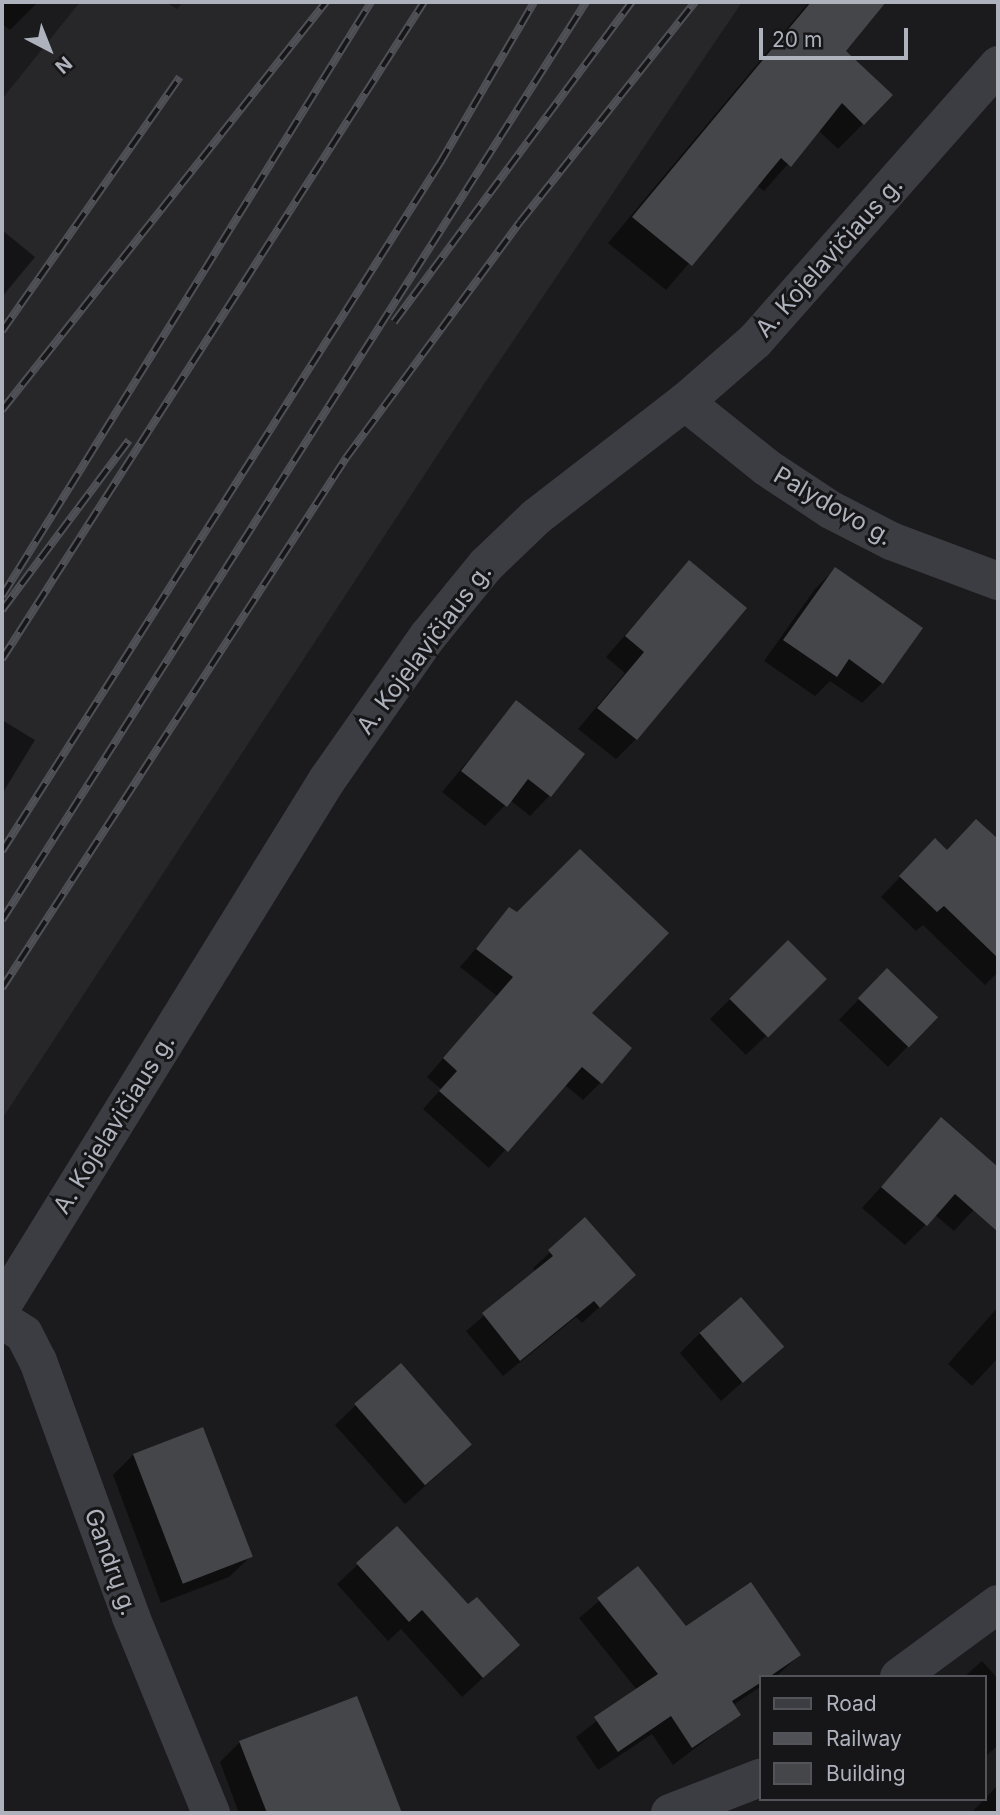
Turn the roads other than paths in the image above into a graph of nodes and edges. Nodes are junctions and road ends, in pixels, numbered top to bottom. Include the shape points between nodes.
1 (998, 65) edge
2 (685, 402) junction
3 (998, 581) edge
4 (2, 1306) edge
5 (2, 1320) edge
6 (998, 1604) edge
7 (902, 1675) edge
8 (758, 1779) edge
9 (211, 1813) edge
10 (670, 1813) edge

1 - 2 street, A. Kojelavičiaus g. via 755,341
2 - 3 street, Palydovo g. via 766,467 831,510 891,541
2 - 4 street, A. Kojelavičiaus g. via 536,517 486,565 429,636 327,780
5 - 9 street, Gandrų g. via 24,1334 38,1361 131,1617
6 - 7 street
8 - 10 street

